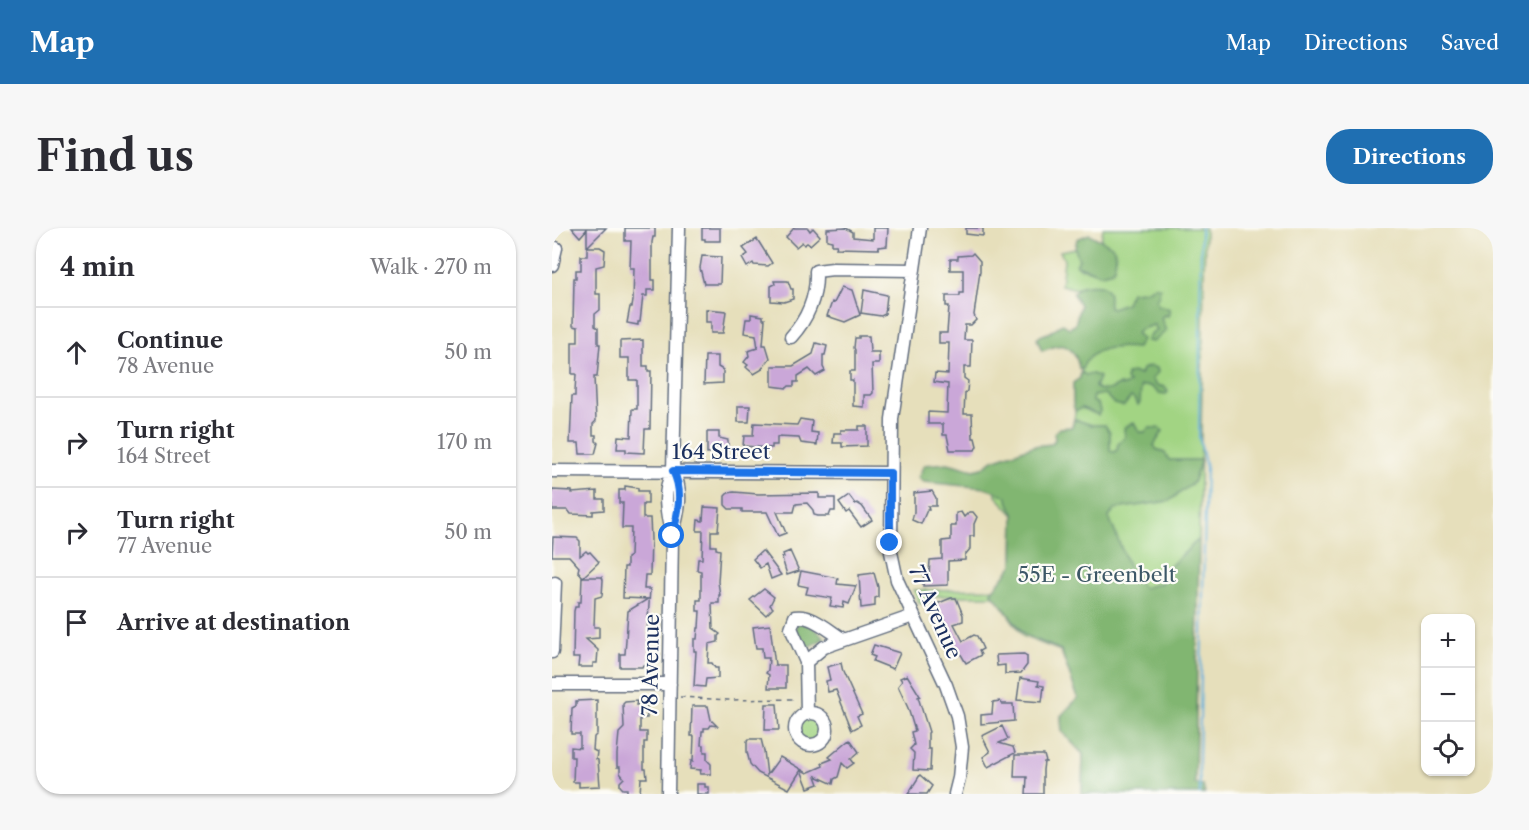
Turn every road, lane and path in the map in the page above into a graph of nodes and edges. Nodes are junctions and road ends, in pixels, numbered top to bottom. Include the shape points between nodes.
1 (679, 228) edge
2 (920, 228) edge
3 (554, 248) edge
4 (552, 265) edge
5 (914, 270) junction
6 (791, 337) dead end
7 (552, 471) edge
8 (673, 471) junction
9 (890, 473) junction
10 (553, 584) edge
11 (913, 616) junction
12 (843, 639) junction
13 (552, 652) edge
14 (806, 662) junction
15 (552, 684) edge
16 (670, 684) junction
17 (676, 697) dead end
18 (799, 699) dead end
19 (807, 714) dead end
20 (668, 794) edge
21 (955, 794) edge

1 - 8 street, 78 Avenue
2 - 5 street, 77 Avenue
3 - 4 street
5 - 6 street via 816,271 816,291 802,324
5 - 9 street, 77 Avenue via 892,413
7 - 8 street, 164 Street
8 - 9 street, 164 Street
8 - 16 street, 78 Avenue via 679,491 672,536
9 - 11 street, 77 Avenue via 892,561
10 - 13 street
11 - 12 street
11 - 21 street, 77 Avenue via 957,716 962,747
12 - 14 street via 818,650
12 - 14 street via 812,620 795,617 791,628
14 - 19 street
15 - 16 street
16 - 20 street, 78 Avenue
17 - 18 path

